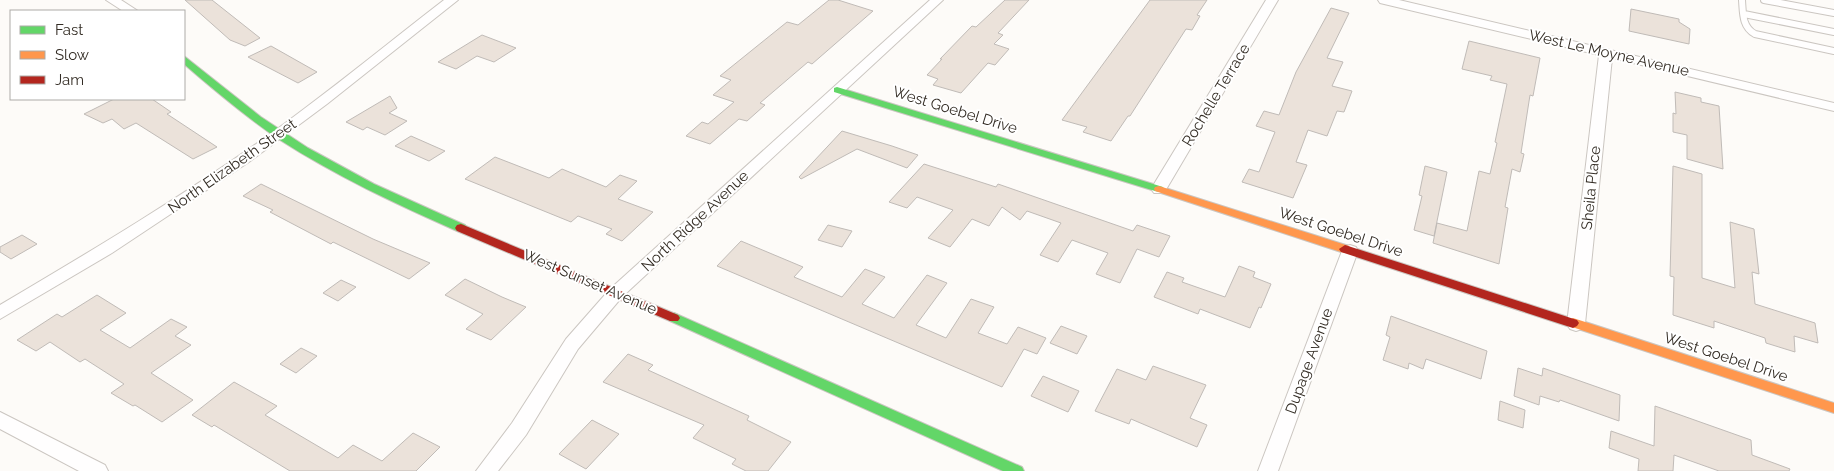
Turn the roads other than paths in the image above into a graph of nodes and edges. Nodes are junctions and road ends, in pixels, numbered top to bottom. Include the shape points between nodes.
1 (112, 0) edge
2 (452, 0) edge
3 (937, 0) edge
4 (1272, 0) edge
5 (1384, 0) edge
6 (1742, 0) edge
7 (1764, 0) edge
8 (130, 10) edge
9 (1834, 13) edge
10 (1744, 14) junction
11 (1834, 32) edge
12 (1834, 51) edge
13 (1606, 53) junction
14 (185, 60) edge
15 (837, 90) junction
16 (1834, 107) edge
17 (277, 135) junction
18 (1159, 189) junction
19 (1350, 251) junction
20 (616, 293) junction
21 (0, 313) edge
22 (1576, 324) junction
23 (1834, 408) edge
24 (0, 420) edge
25 (98, 471) edge
26 (486, 471) edge
27 (1017, 471) edge
28 (1268, 471) edge

1 - 8 street
2 - 17 street, North Elizabeth Street
3 - 15 street, North Ridge Avenue
4 - 18 street, Rochelle Terrace
5 - 13 street, West Le Moyne Avenue
6 - 10 lane
7 - 9 lane
10 - 11 lane
10 - 12 lane via 1749,31 1763,37
13 - 16 street, West Le Moyne Avenue
13 - 22 street, Sheila Place
14 - 17 street, West Sunset Avenue via 222,94
15 - 18 street, West Goebel Drive
15 - 20 street, North Ridge Avenue
17 - 20 street, West Sunset Avenue via 330,167 422,212
17 - 21 street, North Elizabeth Street via 131,236
18 - 19 street, West Goebel Drive
19 - 22 street, West Goebel Drive
19 - 28 street, Dupage Avenue
20 - 26 street, North Ridge Avenue via 572,344 518,429
20 - 27 street, West Sunset Avenue
22 - 23 street, West Goebel Drive
24 - 25 street

